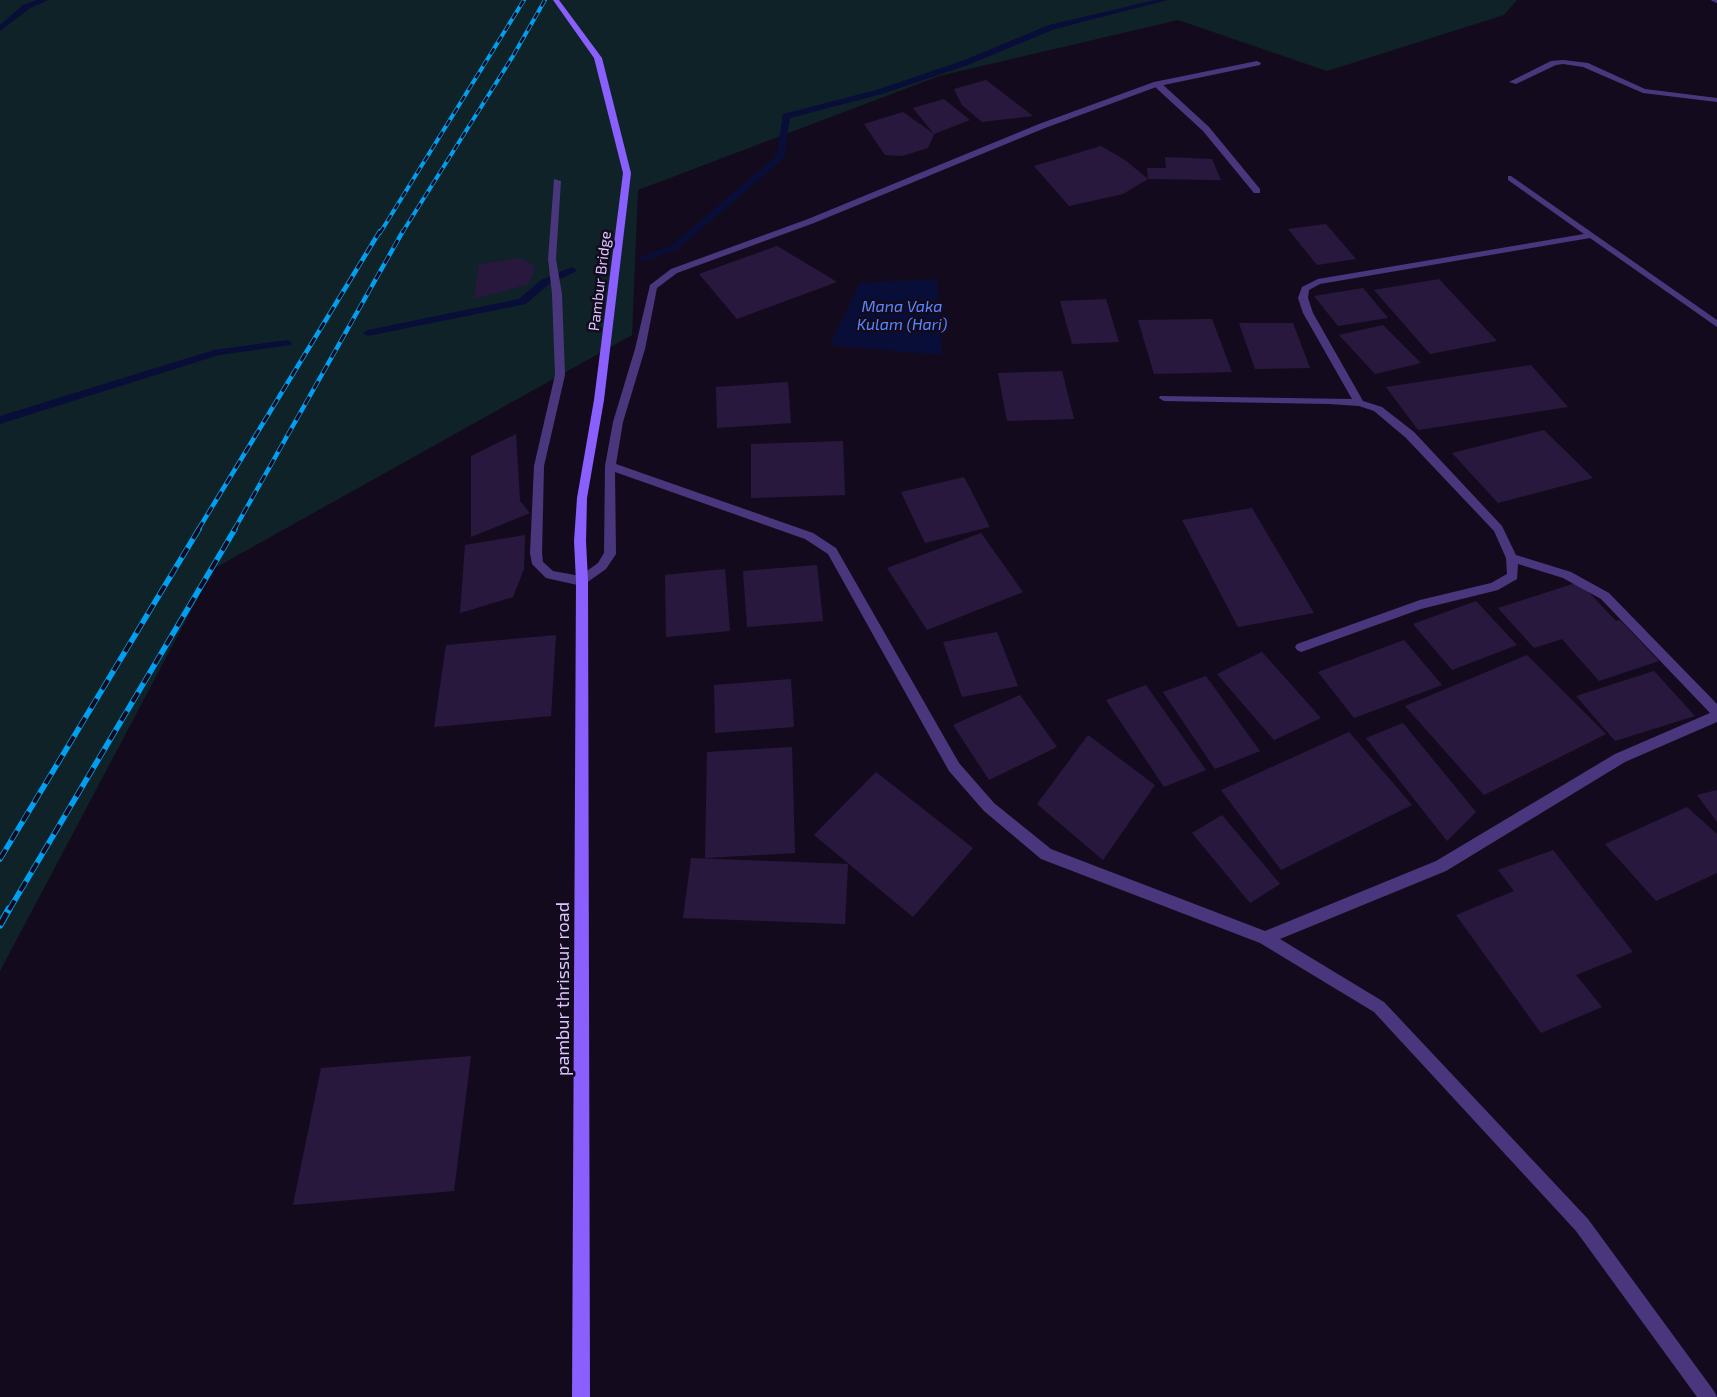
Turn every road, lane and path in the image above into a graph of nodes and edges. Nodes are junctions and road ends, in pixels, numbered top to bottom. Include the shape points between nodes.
1 (556, 0) edge
2 (1257, 63) dead end
3 (1513, 82) dead end
4 (1157, 84) junction
5 (1717, 100) edge
6 (1511, 178) dead end
7 (557, 181) dead end
8 (1257, 191) dead end
9 (1592, 235) junction
10 (1717, 324) edge
11 (1164, 398) dead end
12 (1359, 403) junction
13 (610, 466) junction
14 (1512, 558) junction
15 (582, 581) junction
16 (1301, 647) dead end
17 (1717, 712) edge
18 (1717, 716) edge
19 (1265, 938) junction
20 (581, 1397) edge
21 (1708, 1397) edge

1 - 15 main road, Pambur Bridge via 598,58 627,173 599,400 582,498
2 - 4 street
3 - 5 street via 1563,62 1585,65 1643,91
4 - 8 street via 1206,129
4 - 13 street via 1042,126 811,221 674,271 653,287
6 - 9 street
7 - 15 street via 552,259 557,294 560,375 540,466 536,553 538,564 550,575
9 - 10 street
9 - 12 street via 1318,282 1305,288 1303,298 1308,313
11 - 12 street
12 - 14 street via 1378,409 1410,434 1498,529
13 - 15 street via 610,554 602,566
13 - 19 street via 800,533 832,551 954,767 989,806 1046,854
14 - 16 street via 1513,576 1494,587 1420,605
14 - 17 street via 1567,575 1605,596
15 - 20 main road, pambur thrissur road
18 - 19 street via 1620,758 1441,866
19 - 21 street via 1379,1007 1582,1225

